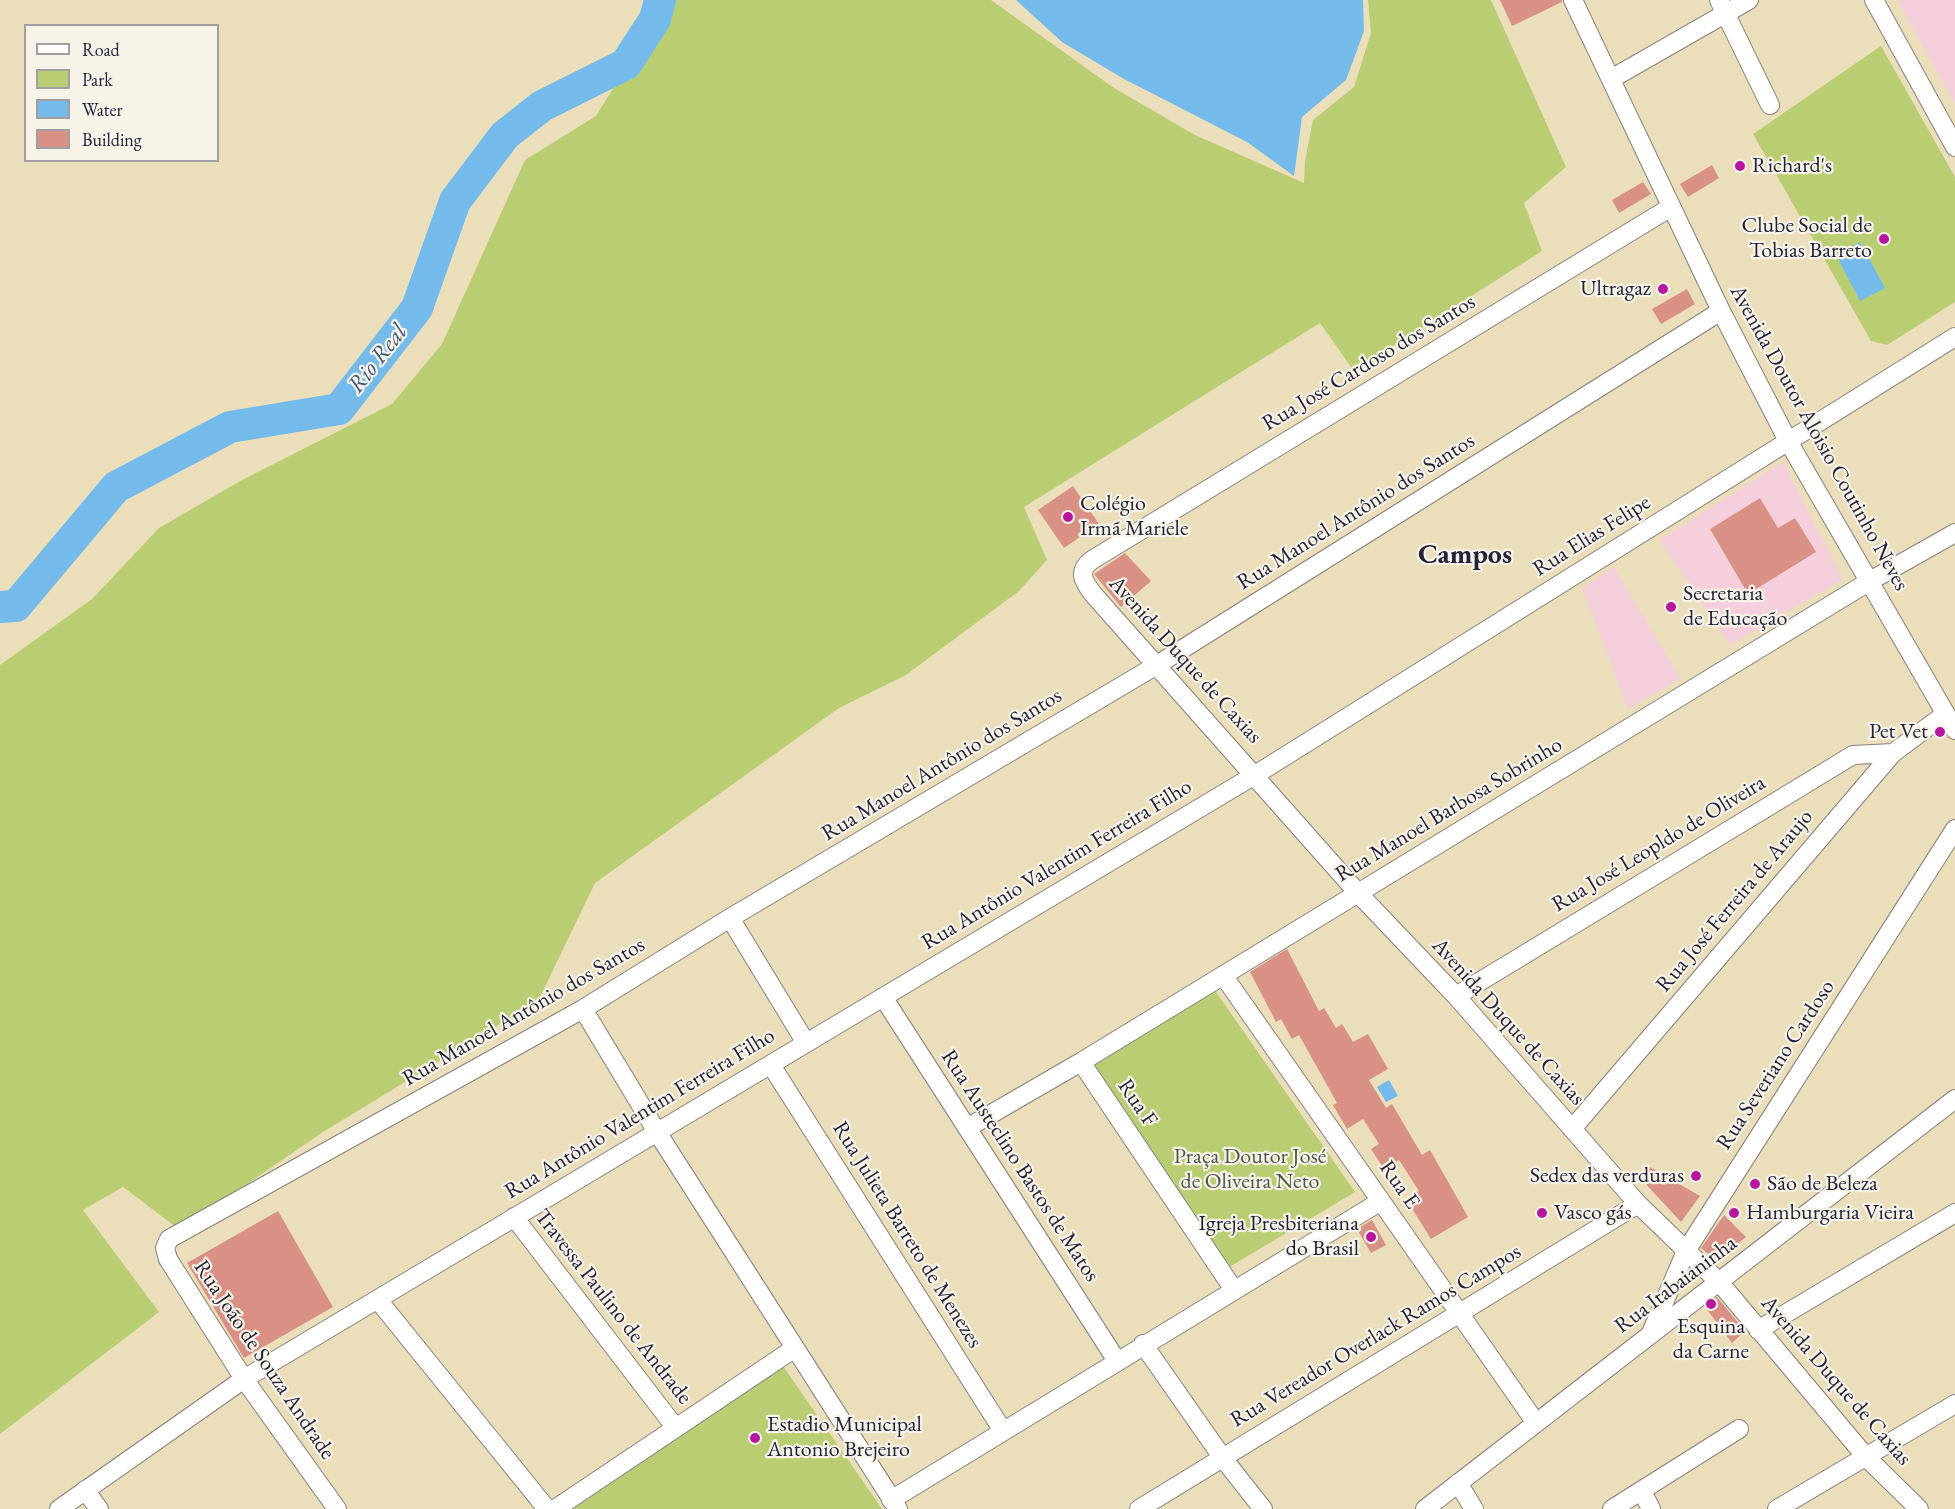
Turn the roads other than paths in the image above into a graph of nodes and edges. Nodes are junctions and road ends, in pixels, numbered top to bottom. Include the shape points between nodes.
1 (1573, 0) edge
2 (1749, 0) edge
3 (1874, 0) edge
4 (1722, 7) edge
5 (1611, 79) junction
6 (1770, 105) dead end
7 (1955, 147) edge
8 (1671, 207) junction
9 (1721, 311) junction
10 (1955, 337) edge
11 (1788, 441) junction
12 (1955, 533) edge
13 (1092, 560) joint
14 (1870, 581) junction
15 (1157, 665) junction
16 (1944, 715) junction
17 (1955, 730) edge
18 (1893, 753) junction
19 (1255, 775) junction
20 (1955, 829) edge
21 (1358, 893) junction
22 (730, 918) junction
23 (1223, 975) junction
24 (1456, 996) junction
25 (883, 997) junction
26 (583, 1009) junction
27 (806, 1043) junction
28 (1081, 1062) junction
29 (771, 1065) junction
30 (1955, 1099) edge
31 (967, 1128) junction
32 (1572, 1129) junction
33 (657, 1132) junction
34 (1381, 1201) junction
35 (1638, 1204) junction
36 (1955, 1213) edge
37 (514, 1217) junction
38 (174, 1236) joint
39 (1686, 1251) junction
40 (1720, 1283) junction
41 (1234, 1290) junction
42 (378, 1300) junction
43 (1461, 1312) junction
44 (1758, 1330) junction
45 (1650, 1334) junction
46 (1143, 1344) junction
47 (795, 1348) junction
48 (1117, 1361) junction
49 (244, 1379) junction
50 (1955, 1404) edge
51 (1536, 1423) junction
52 (675, 1426) junction
53 (1739, 1429) dead end
54 (1003, 1431) junction
55 (1866, 1456) junction
56 (1222, 1457) junction
57 (1458, 1483) junction
58 (85, 1490) junction
59 (1642, 1491) junction
60 (894, 1504) edge
61 (59, 1509) edge
62 (99, 1509) edge
63 (337, 1509) edge
64 (547, 1509) edge
65 (555, 1509) edge
66 (1139, 1509) edge
67 (1263, 1509) edge
68 (1425, 1509) edge
69 (1474, 1509) edge
70 (1612, 1509) edge
71 (1651, 1509) edge
72 (1777, 1509) edge
73 (1919, 1509) edge

1 - 5 street, Avenida Doutor Aloisio Coutinho Neves
2 - 4 street
3 - 7 street
4 - 5 street
4 - 6 street
5 - 8 street, Avenida Doutor Aloisio Coutinho Neves
8 - 9 street, Avenida Doutor Aloisio Coutinho Neves
8 - 13 street, Rua José Cardoso dos Santos
9 - 11 street, Avenida Doutor Aloisio Coutinho Neves
9 - 15 street, Rua Manoel Antônio dos Santos
10 - 11 street, Rua Elias Felipe
11 - 14 street, Avenida Doutor Aloisio Coutinho Neves
11 - 19 street, Rua Elias Felipe
12 - 14 street, Rua Manoel Barbosa Sobrinho
13 - 15 street, Avenida Duque de Caxias via 1083,568 1084,581
14 - 16 street, Avenida Doutor Aloisio Coutinho Neves
14 - 21 street, Rua Manoel Barbosa Sobrinho
15 - 19 street, Avenida Duque de Caxias
15 - 22 street, Rua Manoel Antônio dos Santos
16 - 17 street, Avenida Doutor Aloisio Coutinho Neves
16 - 18 street, Rua José Ferreira de Araujo
18 - 24 street, Rua José Leopldo de Oliveira via 1853,755
18 - 32 street, Rua José Ferreira de Araujo
19 - 21 street, Avenida Duque de Caxias
19 - 25 street, Rua Antônio Valentim Ferreira Filho
20 - 39 street, Rua Severiano Cardoso
21 - 23 street, Rua Manoel Barbosa Sobrinho
21 - 24 street, Avenida Duque de Caxias
22 - 26 street, Rua Manoel Antônio dos Santos
22 - 27 street
23 - 28 street, Rua Manoel Barbosa Sobrinho
23 - 34 street, Rua E
24 - 32 street, Avenida Duque de Caxias
25 - 27 street, Rua Antônio Valentim Ferreira Filho
25 - 31 street, Rua Austeclino Bastos de Matos
26 - 33 street
26 - 38 street, Rua Manoel Antônio dos Santos
27 - 29 street, Rua Antônio Valentim Ferreira Filho
28 - 31 street, Rua Manoel Barbosa Sobrinho
28 - 41 street, Rua F
29 - 33 street, Rua Antônio Valentim Ferreira Filho
29 - 54 street, Rua Julieta Barreto de Menezes
30 - 40 street, Rua Itabaianinha
31 - 48 street, Rua Austeclino Bastos de Matos
32 - 35 street, Avenida Duque de Caxias
33 - 37 street, Rua Antônio Valentim Ferreira Filho
33 - 47 street
34 - 41 street
34 - 43 street, Rua E
35 - 39 street, Avenida Duque de Caxias
35 - 43 street, Rua Vereador Overlack Ramos Campos
36 - 44 street
37 - 42 street, Rua Antônio Valentim Ferreira Filho
37 - 52 street, Travessa Paulino de Andrade
38 - 49 street, Rua João de Souza Andrade via 165,1248 168,1259
39 - 40 street, Avenida Duque de Caxias
39 - 45 street, Rua Severiano Cardoso
40 - 44 street, Avenida Duque de Caxias
40 - 45 street, Rua Itabaianinha
41 - 46 street
42 - 49 street, Rua Antônio Valentim Ferreira Filho
42 - 64 street
43 - 51 street, Rua E
43 - 56 street, Rua Vereador Overlack Ramos Campos
44 - 55 street, Avenida Duque de Caxias
45 - 51 street, Rua Itabaianinha
46 - 48 street
46 - 56 street
47 - 52 street
47 - 60 street
48 - 54 street
49 - 58 street, Rua Antônio Valentim Ferreira Filho
49 - 63 street, Rua João de Souza Andrade
50 - 55 street
51 - 57 street, Rua Itabaianinha
52 - 65 street
53 - 59 street
54 - 60 street
55 - 72 street
55 - 73 street, Avenida Duque de Caxias
56 - 66 street, Rua Vereador Overlack Ramos Campos
56 - 67 street
57 - 68 street, Rua Itabaianinha
57 - 69 street
58 - 61 street, Rua Antônio Valentim Ferreira Filho
58 - 62 street
59 - 70 street
59 - 71 street

